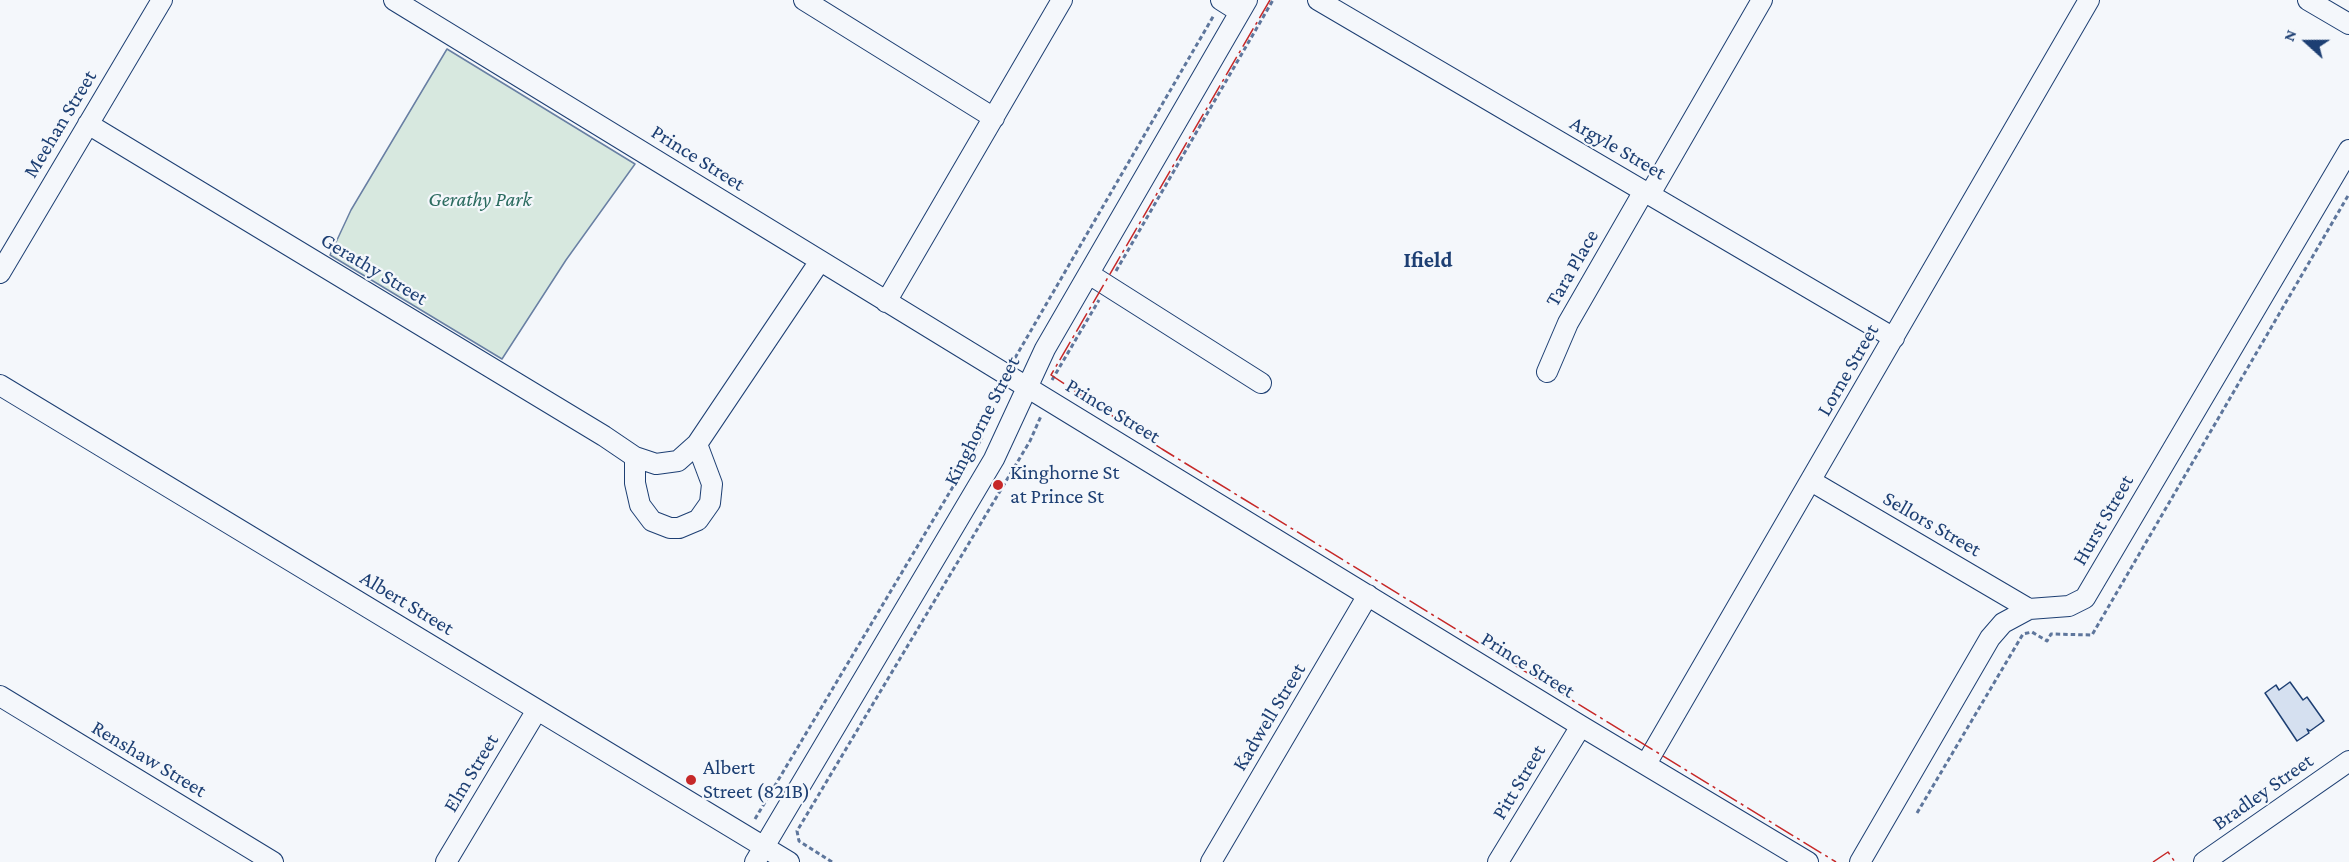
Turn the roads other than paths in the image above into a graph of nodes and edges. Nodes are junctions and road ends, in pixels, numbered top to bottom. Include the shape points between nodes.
1 (162, 0) edge
2 (394, 0) edge
3 (804, 0) edge
4 (1062, 0) edge
5 (1318, 0) edge
6 (1762, 0) edge
7 (2089, 0) edge
8 (2308, 0) edge
9 (1244, 6) edge
10 (1218, 7) edge
11 (2349, 24) edge
12 (994, 117) junction
13 (88, 124) junction
14 (2349, 150) edge
15 (1647, 193) junction
16 (820, 261) junction
17 (0, 273) edge
18 (1089, 274) junction
19 (886, 302) junction
20 (1894, 338) junction
21 (1547, 372) dead end
22 (1261, 383) dead end
23 (0, 384) edge
24 (1026, 386) junction
25 (697, 444) junction
26 (634, 457) junction
27 (1811, 481) junction
28 (1368, 596) junction
29 (2029, 609) junction
30 (0, 696) edge
31 (537, 710) junction
32 (1581, 726) junction
33 (2349, 762) edge
34 (1646, 764) junction
35 (760, 854) edge
36 (273, 862) edge
37 (446, 862) edge
38 (789, 862) edge
39 (1211, 862) edge
40 (1498, 862) edge
41 (1808, 862) edge
42 (1860, 862) edge
43 (2204, 862) edge

1 - 13 street, Meehan Street
2 - 16 street, Prince Street
3 - 12 street
4 - 12 street
5 - 15 street, Argyle Street
6 - 15 street, Tara Place
7 - 20 street, Lorne Street
8 - 11 street
9 - 10 street
9 - 18 street, Kinghorne Street
12 - 19 street
13 - 17 street, Meehan Street
13 - 26 street, Gerathy Street
14 - 29 street, Hurst Street via 2085,598 2069,606
15 - 20 street, Argyle Street
15 - 21 street, Tara Place via 1568,323
16 - 19 street, Prince Street
16 - 25 street, Gerathy Street
18 - 22 street
18 - 24 street, Kinghorne Street
19 - 24 street, Prince Street
20 - 27 street, Lorne Street
23 - 31 street, Albert Street
24 - 28 street, Prince Street
24 - 35 street, Kinghorne Street via 994,459
25 - 26 street, Gerathy Street via 678,461 667,464
25 - 26 street via 712,484 710,503 698,520 679,528 661,526 645,513 636,494
27 - 29 street, Sellors Street
27 - 34 street, Lorne Street
28 - 32 street, Prince Street
28 - 39 street, Kadwell Street
29 - 42 street, Hurst Street via 2003,623 1990,638
30 - 36 street, Renshaw Street
31 - 35 street, Albert Street
31 - 37 street, Elm Street
32 - 34 street, Prince Street
32 - 40 street, Pitt Street
33 - 43 street, Bradley Street
34 - 41 street, Prince Street
35 - 38 street, Albert Street

